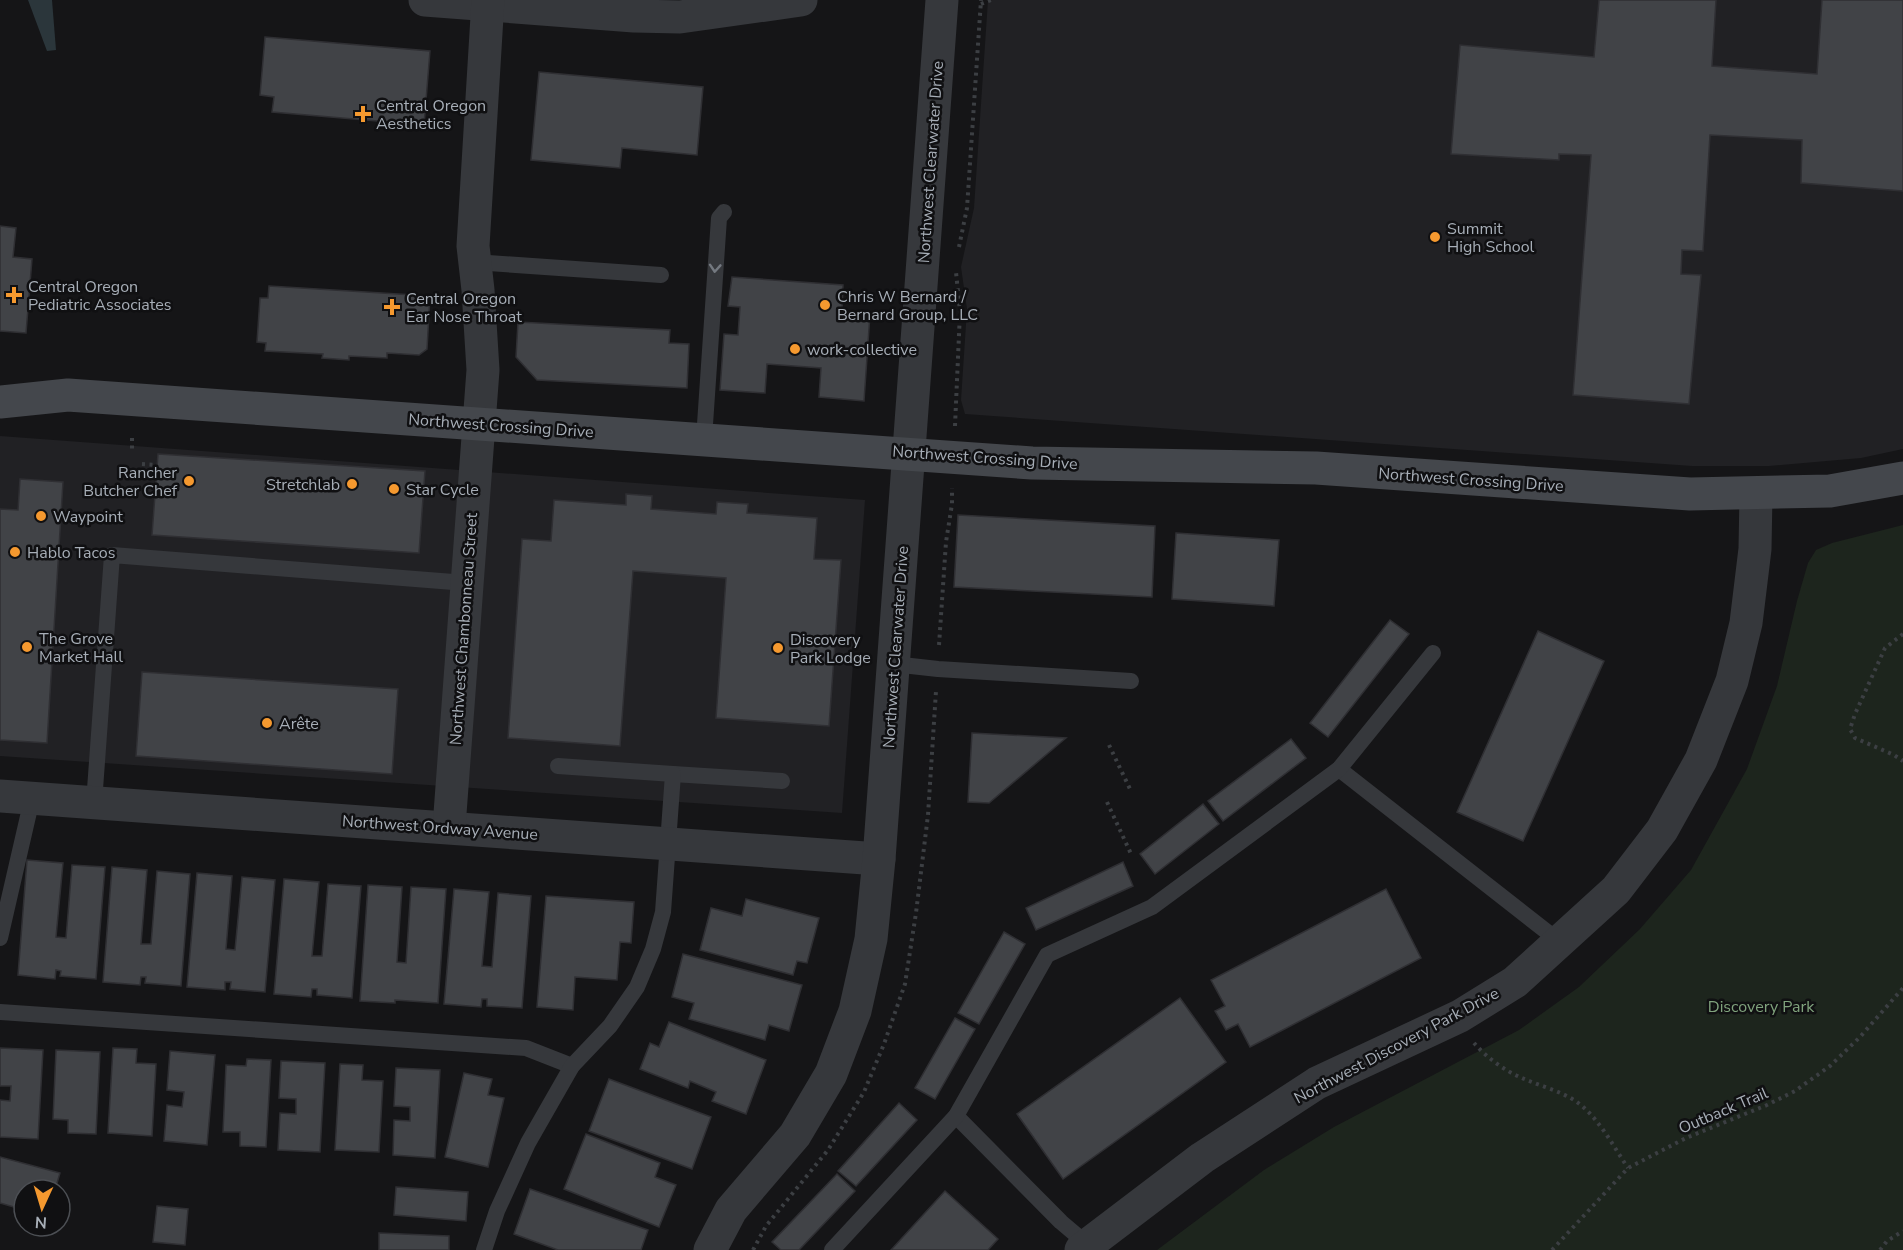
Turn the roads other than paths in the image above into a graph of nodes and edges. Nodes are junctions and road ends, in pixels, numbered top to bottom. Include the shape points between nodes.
1 (425, 0) edge
2 (801, 0) edge
3 (942, 0) edge
4 (488, 2) edge
5 (724, 212) dead end
6 (474, 262) junction
7 (661, 275) dead end
8 (0, 377) edge
9 (68, 395) junction
10 (0, 402) edge
11 (478, 424) junction
12 (704, 439) junction
13 (909, 453) junction
14 (1903, 478) edge
15 (1756, 494) junction
16 (466, 584) junction
17 (1433, 653) dead end
18 (893, 664) junction
19 (1131, 681) dead end
20 (558, 766) dead end
21 (1339, 769) junction
22 (673, 774) junction
23 (782, 781) dead end
24 (16, 797) edge
25 (94, 803) junction
26 (449, 827) junction
27 (668, 844) junction
28 (879, 860) junction
29 (0, 938) edge
30 (1560, 942) junction
31 (0, 1012) edge
32 (572, 1066) junction
33 (956, 1116) junction
34 (1084, 1247) edge
35 (484, 1250) edge
36 (710, 1250) edge
37 (832, 1250) edge

1 - 4 street
2 - 4 street via 680,17
3 - 13 street, Northwest Clearwater Drive
4 - 6 street, Northwest Chambonneau Street
5 -> 12 lane via 718,218
6 - 7 lane
6 - 11 street, Northwest Chambonneau Street via 483,370
8 - 9 street, Northwest Crossing Drive
9 - 10 street, Northwest Crossing Drive
9 - 11 street, Northwest Crossing Drive
11 - 12 street, Northwest Crossing Drive
11 - 16 street, Northwest Chambonneau Street
12 - 13 street, Northwest Crossing Drive
13 - 15 street, Northwest Crossing Drive via 1032,463 1316,468 1690,494
13 - 18 street, Northwest Clearwater Drive
14 - 15 street, Northwest Crossing Drive via 1830,491
15 - 30 street, Northwest Discovery Park Drive via 1755,549 1746,623 1732,681 1701,760 1655,839 1616,890
16 - 25 lane via 112,555
16 - 26 street, Northwest Chambonneau Street
17 - 21 lane
18 - 19 lane
18 - 28 street, Northwest Clearwater Drive
20 - 22 lane
21 - 30 lane
21 - 33 lane via 1152,907 1047,955
22 - 23 lane
22 - 27 lane
24 - 25 street, Northwest Ordway Avenue
24 - 29 lane
25 - 26 street, Northwest Ordway Avenue
26 - 27 street, Northwest Ordway Avenue
27 - 28 street, Northwest Ordway Avenue
27 - 32 lane via 663,912 637,987 610,1026
28 - 36 street, Northwest Clearwater Drive via 871,939 862,980 855,1011 831,1074 795,1135 731,1210
30 - 34 street, Northwest Discovery Park Drive via 1515,982 1460,1016 1317,1083 1202,1158
31 - 32 lane via 526,1048
32 - 35 lane via 528,1143
33 - 34 lane
33 - 37 lane

